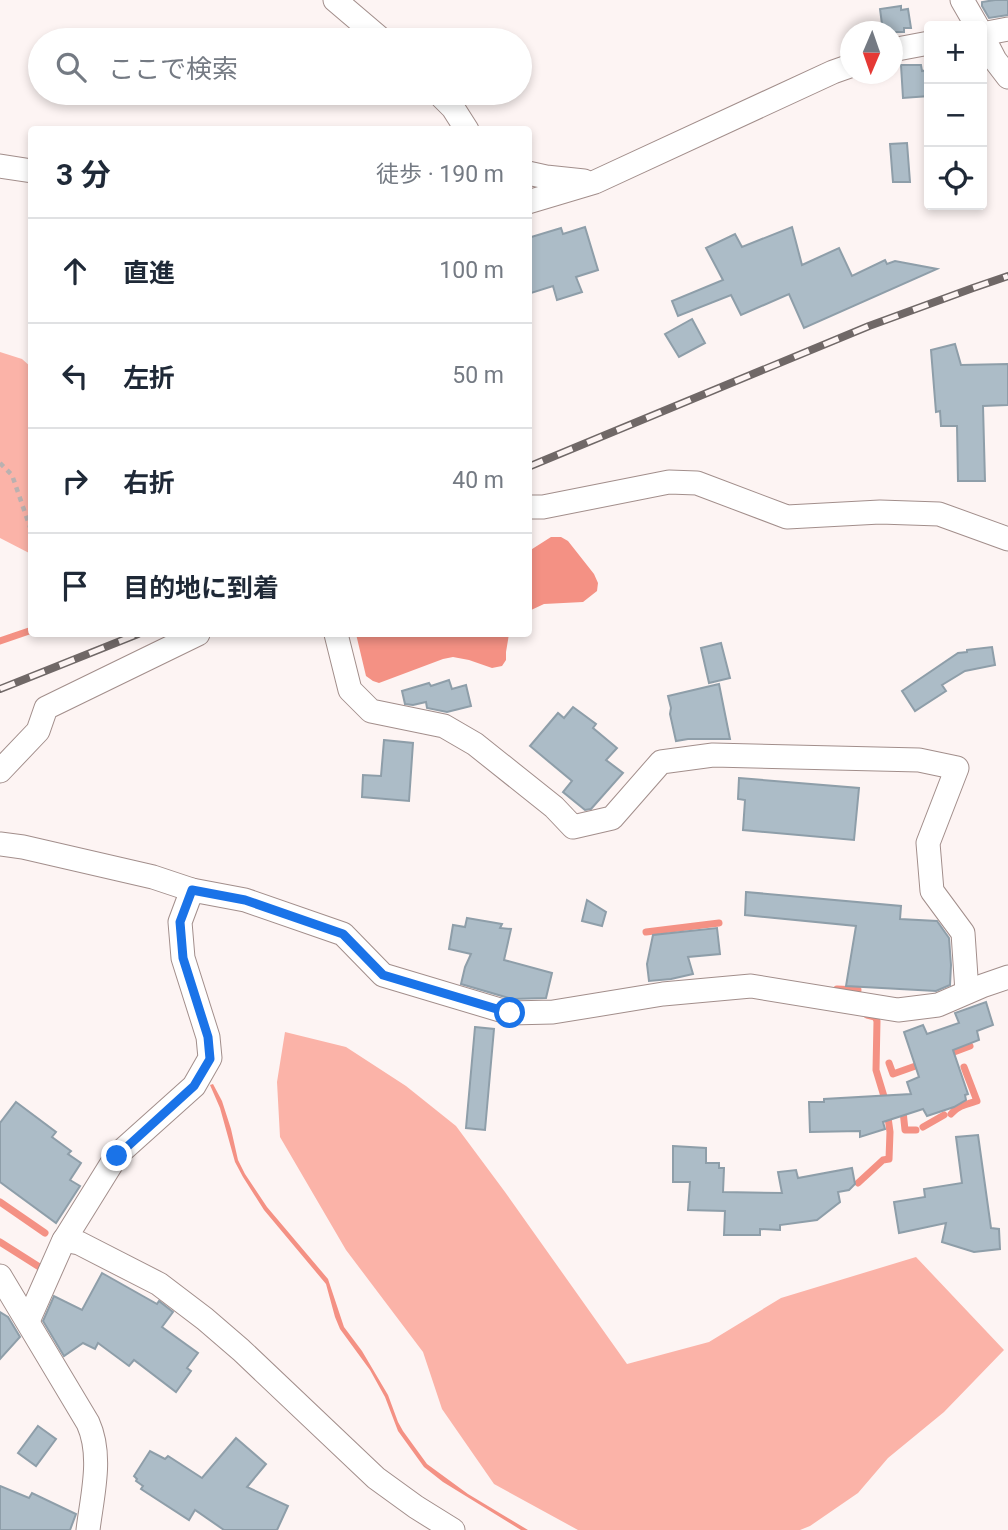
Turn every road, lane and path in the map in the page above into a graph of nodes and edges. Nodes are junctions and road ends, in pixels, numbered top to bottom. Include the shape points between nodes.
1 (335, 0) edge
2 (962, 0) edge
3 (974, 21) edge
4 (368, 28) edge
5 (1008, 29) edge
6 (987, 33) edge
7 (924, 44) edge
8 (987, 44) edge
9 (903, 48) edge
10 (840, 70) edge
11 (1008, 77) edge
12 (450, 105) edge
13 (464, 126) edge
14 (0, 166) edge
15 (28, 170) edge
16 (532, 174) edge
17 (595, 182) junction
18 (532, 201) edge
19 (0, 463) edge
20 (532, 507) edge
21 (28, 521) edge
22 (1008, 539) edge
23 (192, 637) edge
24 (337, 637) edge
25 (0, 771) edge
26 (0, 844) edge
27 (192, 890) junction
28 (1008, 977) edge
29 (967, 992) junction
30 (64, 1240) junction
31 (0, 1276) edge
32 (28, 1321) junction
33 (88, 1530) edge
34 (453, 1530) edge

1 - 4 street
2 - 3 street
5 - 6 street
7 - 9 street
8 - 11 street
10 - 17 street
12 - 13 street
14 - 15 street
16 - 17 street
17 - 18 street
19 - 21 path via 12,474
20 - 22 street via 669,482 697,483 787,517 939,514
23 - 25 street via 46,708 37,731
24 - 29 street via 350,690 371,711 444,726 475,744 573,827 612,818 661,762 713,755 919,760 957,768 928,843 932,891 963,933
26 - 27 street via 153,877
27 - 29 street via 245,900 343,934 383,975 510,1013 553,1012 663,994 751,986 898,1010 938,1006
27 - 30 street via 180,922 183,958 208,1037 210,1059 194,1086 117,1156
28 - 29 street
30 - 32 street
30 - 34 street via 79,1243 159,1284 241,1350 376,1478
31 - 32 street
32 - 33 street via 93,1435 95,1474

